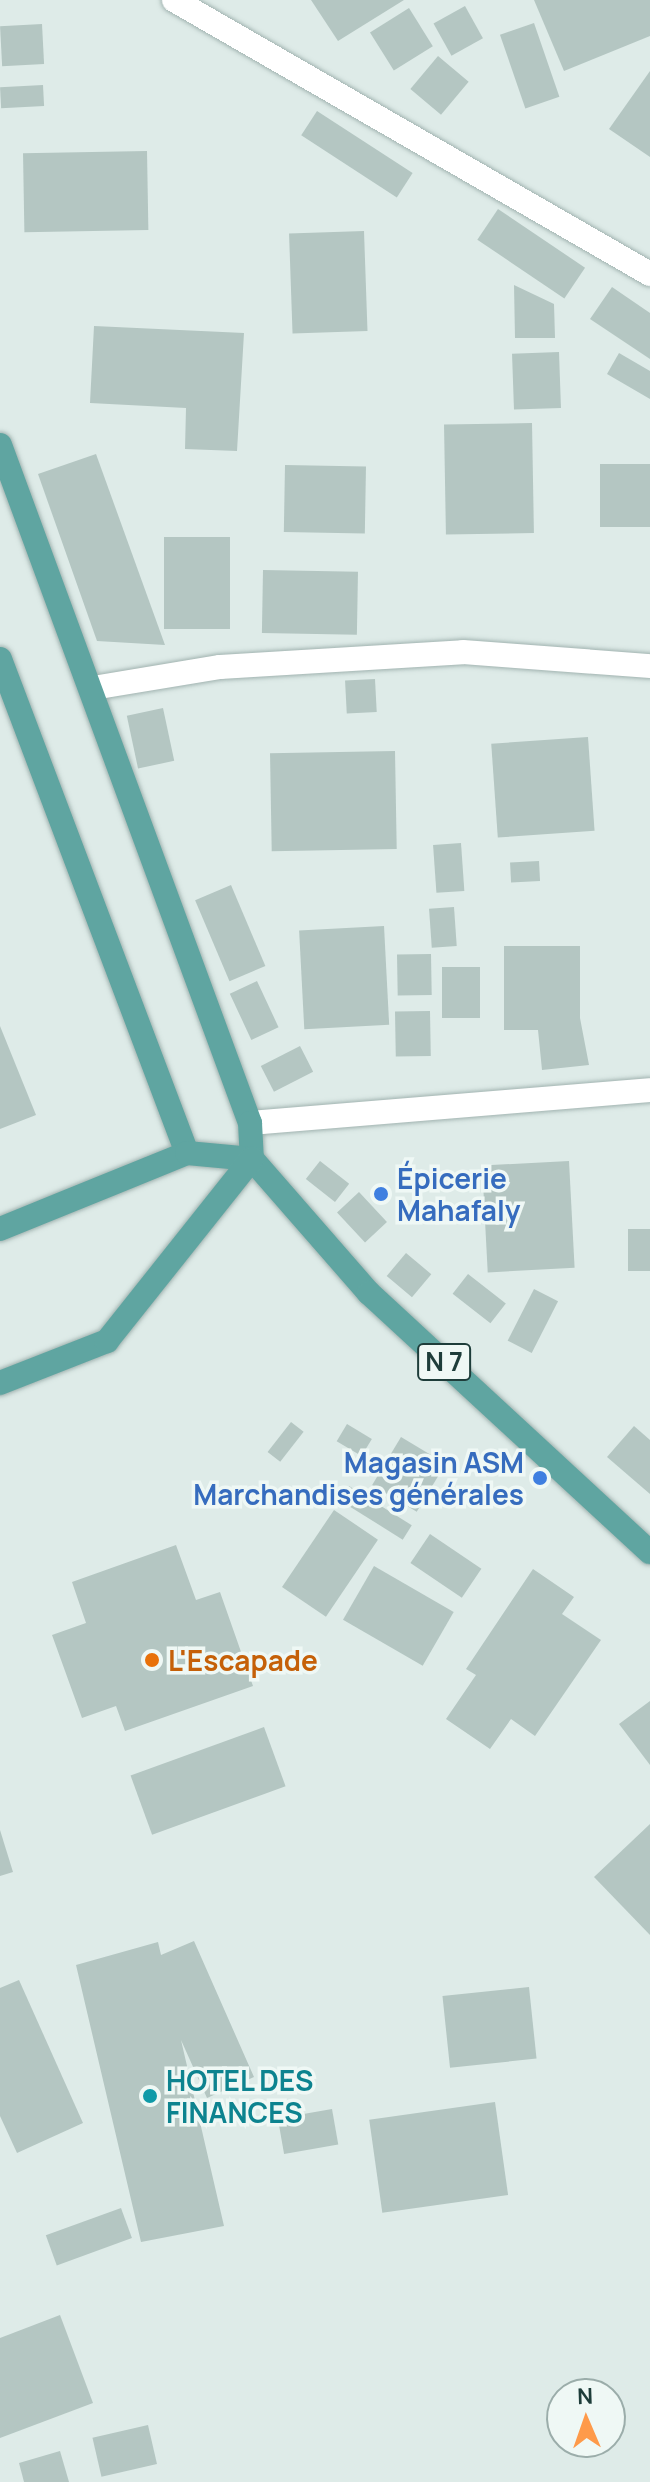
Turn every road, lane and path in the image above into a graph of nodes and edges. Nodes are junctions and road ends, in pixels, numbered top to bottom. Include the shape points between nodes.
1 (174, 0) edge
2 (650, 274) edge
3 (0, 445) edge
4 (0, 659) edge
5 (650, 666) edge
6 (93, 688) junction
7 (650, 1090) edge
8 (250, 1123) junction
9 (187, 1153) junction
10 (252, 1159) junction
11 (0, 1229) edge
12 (0, 1383) edge
13 (650, 1552) edge

1 - 2 street
3 - 6 main road
4 - 9 main road
5 - 6 street via 463,652 220,667
6 - 8 main road
7 - 8 street
8 - 10 main road
9 - 10 main road
9 - 11 main road
10 - 12 main road via 107,1341
10 - 13 main road, N 7 via 369,1293

